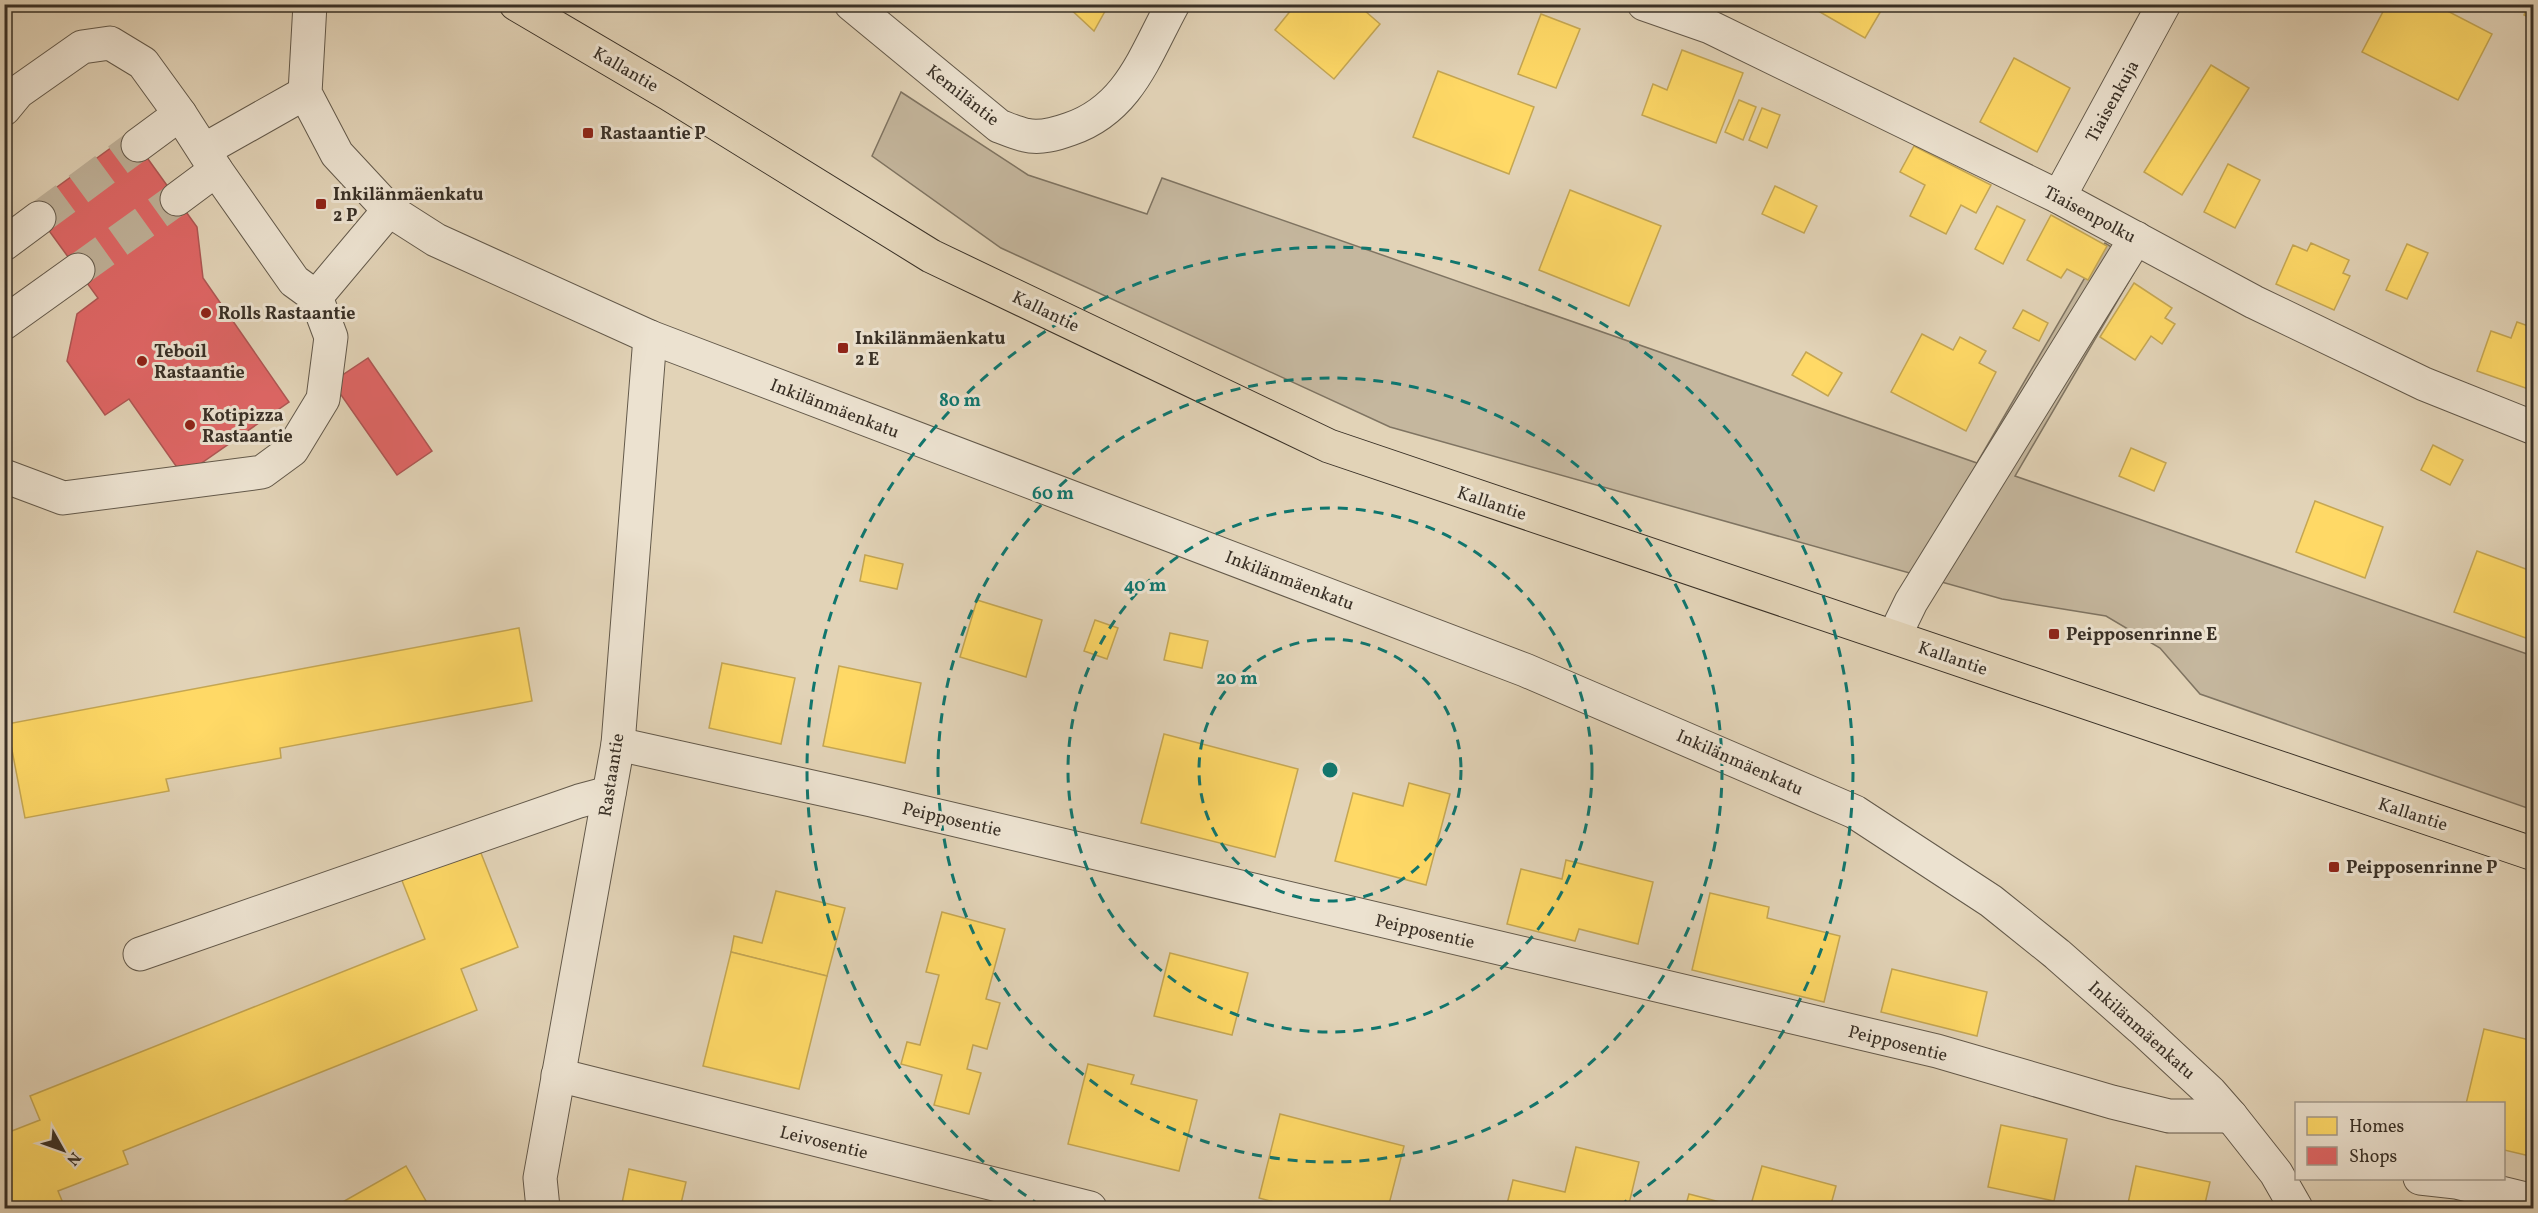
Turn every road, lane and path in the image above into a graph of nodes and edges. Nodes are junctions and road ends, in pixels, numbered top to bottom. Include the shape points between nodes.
1 (310, 4) edge
2 (516, 4) edge
3 (851, 4) edge
4 (1173, 4) edge
5 (1644, 4) edge
6 (2164, 4) edge
7 (304, 93) junction
8 (4, 109) edge
9 (180, 114) junction
10 (138, 145) tunnel mouth
11 (210, 160) junction
12 (2059, 197) junction
13 (177, 199) tunnel mouth
14 (389, 210) junction
15 (39, 218) tunnel mouth
16 (2136, 238) junction
17 (4, 244) edge
18 (78, 270) tunnel mouth
19 (316, 297) junction
20 (4, 323) edge
21 (650, 337) junction
22 (2534, 428) edge
23 (4, 476) edge
24 (1893, 637) junction
25 (618, 744) junction
26 (609, 793) junction
27 (2534, 854) edge
28 (140, 954) dead end
29 (558, 1075) junction
30 (2231, 1116) junction
31 (2286, 1172) edge
32 (2432, 1180) edge
33 (2534, 1201) edge
34 (543, 1209) edge
35 (1090, 1209) edge
36 (2296, 1209) edge

1 - 7 street
2 - 24 main road, Kallantie via 931,256 1329,446
3 - 4 street, Kemiläntie via 999,126 1027,136 1054,135 1090,123 1113,106 1130,84
5 - 12 street, Tiaisenpolku via 1710,27
6 - 12 street, Tiaisenkuja
7 - 11 street
7 - 14 street, Inkilänmäenkatu via 337,154
8 - 9 street via 18,92 82,46 110,43 143,63
9 - 10 street
9 - 11 street
11 - 13 street
11 - 19 street via 294,281
12 - 16 street, Tiaisenpolku
14 - 19 street
14 - 21 street, Inkilänmäenkatu via 436,240
15 - 17 street
16 - 22 street, Tiaisenpolku via 2254,302 2424,384
16 - 24 street
18 - 20 street
19 - 23 street via 331,337 323,399 292,450 262,472 63,498
21 - 25 street, Rastaantie
21 - 30 street, Inkilänmäenkatu via 1524,670 1855,812 1991,901 2057,954 2211,1092
24 - 27 main road, Kallantie
25 - 26 street, Rastaantie
25 - 30 street, Peipposentie via 1937,1051 2169,1116
26 - 28 street
26 - 29 street, Rastaantie
29 - 34 street, Rastaantie via 540,1178
29 - 35 street, Leivosentie
30 - 31 street, Inkilänmäenkatu
31 - 36 street, Inkilänmäenkatu
32 - 33 street

